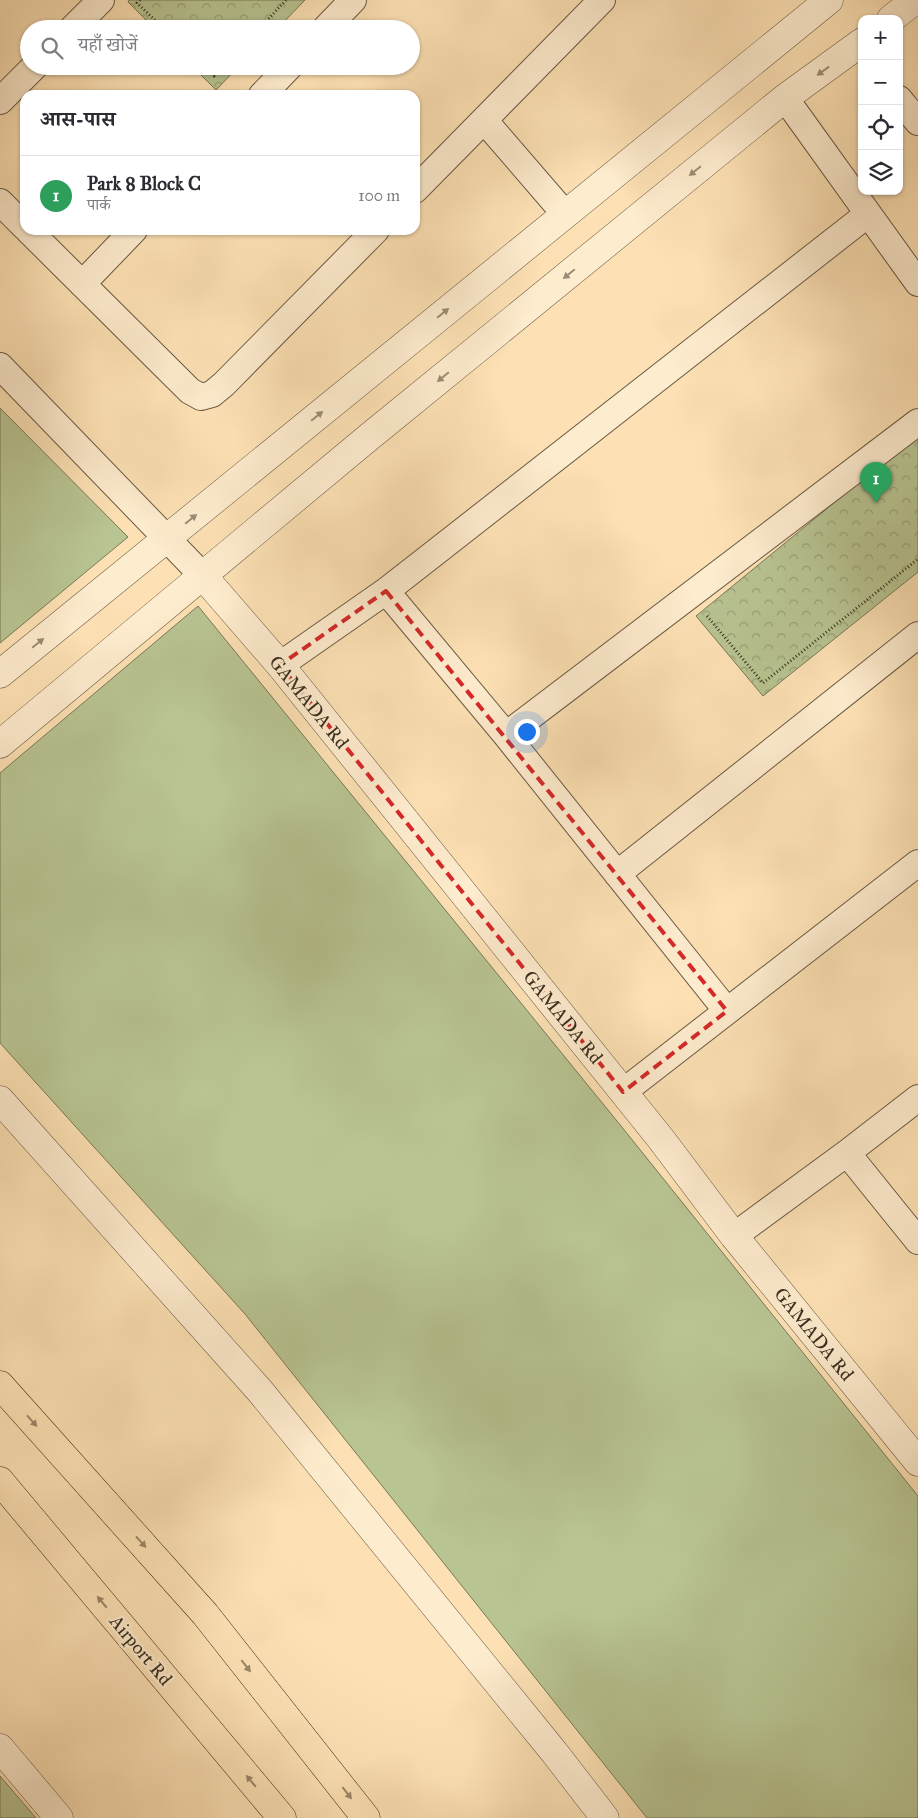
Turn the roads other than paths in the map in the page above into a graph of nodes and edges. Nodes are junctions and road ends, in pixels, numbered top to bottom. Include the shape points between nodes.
1 (101, 0) edge
2 (353, 0) edge
3 (602, 0) edge
4 (829, 0) edge
5 (916, 0) edge
6 (896, 15) edge
7 (81, 20) edge
8 (334, 20) edge
9 (858, 48) edge
10 (26, 75) edge
11 (281, 75) edge
12 (267, 90) edge
13 (785, 98) junction
14 (0, 101) edge
15 (903, 104) edge
16 (484, 120) junction
17 (918, 122) edge
18 (420, 185) edge
19 (0, 202) edge
20 (565, 214) junction
21 (868, 214) junction
22 (20, 222) edge
23 (33, 235) edge
24 (129, 235) edge
25 (371, 235) edge
26 (918, 283) edge
27 (82, 284) junction
28 (0, 366) edge
29 (918, 422) edge
30 (167, 538) junction
31 (203, 576) junction
32 (386, 591) junction
33 (918, 635) edge
34 (280, 665) junction
35 (0, 674) edge
36 (506, 735) junction
37 (0, 744) edge
38 (918, 863) edge
39 (617, 874) junction
40 (727, 1011) junction
41 (623, 1092) junction
42 (918, 1098) edge
43 (0, 1100) edge
44 (847, 1153) junction
45 (734, 1236) junction
46 (918, 1241) edge
47 (0, 1385) edge
48 (918, 1462) edge
49 (0, 1481) edge
50 (0, 1748) edge
51 (59, 1818) edge
52 (282, 1818) edge
53 (366, 1818) edge
54 (605, 1818) edge

1 - 7 street
2 - 8 street
3 - 16 street
4 - 20 street
5 - 6 street
9 -> 13 street
10 - 14 street
11 - 12 street
13 - 21 street
13 -> 31 street
15 - 17 street
16 - 18 street
16 - 20 street
19 - 22 street
30 -> 20 street
21 - 26 street
21 - 32 street
23 - 27 street
24 - 27 street
25 - 27 street via 224,384 212,394 201,397 190,392
28 - 30 street
29 - 36 street
30 - 31 street
35 -> 30 street
31 - 34 street, GAMADA Rd
31 - 37 street
32 - 34 street
32 - 36 street
33 - 39 street
34 - 41 street, GAMADA Rd
36 - 39 street
38 - 40 street
39 - 40 street
40 - 41 street
41 - 45 street, GAMADA Rd
42 - 44 street
43 - 54 street via 260,1391
44 - 45 street
44 - 46 street
45 - 48 street, GAMADA Rd
47 -> 53 main road via 205,1614
52 -> 49 main road, Airport Rd
50 - 51 street

